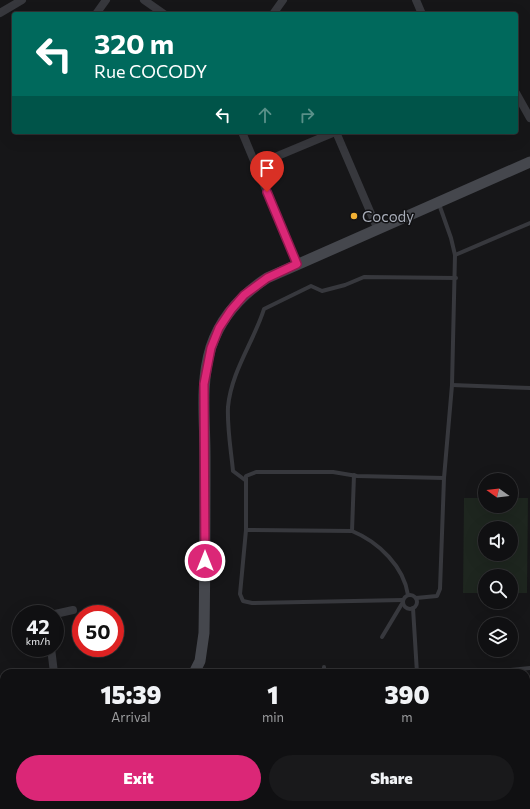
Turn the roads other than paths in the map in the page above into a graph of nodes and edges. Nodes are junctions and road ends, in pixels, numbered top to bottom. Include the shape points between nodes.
1 (22, 0) edge
2 (106, 0) edge
3 (144, 0) edge
4 (283, 0) edge
5 (416, 0) edge
6 (97, 12) edge
7 (161, 12) edge
8 (274, 12) edge
9 (421, 12) edge
10 (0, 13) edge
11 (518, 97) edge
12 (530, 118) edge
13 (243, 134) edge
14 (330, 134) edge
15 (336, 134) edge
16 (530, 162) edge
17 (256, 165) junction
18 (439, 203) junction
19 (530, 223) edge
20 (378, 230) junction
21 (455, 254) junction
22 (297, 264) junction
23 (456, 278) junction
24 (452, 386) junction
25 (530, 388) edge
26 (354, 475) junction
27 (444, 478) junction
28 (245, 480) junction
29 (246, 530) junction
30 (352, 531) junction
31 (408, 595) junction
32 (416, 598) junction
33 (403, 601) junction
34 (413, 608) junction
35 (382, 637) dead end
36 (52, 657) edge
37 (54, 669) edge
38 (196, 669) edge
39 (417, 669) edge

1 - 10 street
2 - 6 street
3 - 7 street
4 - 8 street
5 - 9 street
11 - 12 street
13 - 17 street
14 - 17 street
15 - 20 street
16 - 18 main road
17 - 22 street
18 - 20 main road
18 - 21 lane
19 - 21 lane
20 - 22 main road
21 - 23 lane
22 - 38 main road via 267,278 244,295 219,328 211,348 204,384 204,633 200,661
23 - 24 lane
23 - 28 lane via 364,277 322,291 311,286 264,309 260,324 245,353 228,406 233,471
24 - 25 lane
24 - 27 lane
26 - 27 lane
26 - 28 lane via 333,472 256,472 246,476
26 - 30 lane
27 - 32 lane via 440,593 438,596
28 - 29 lane
29 - 30 lane
29 - 33 lane via 240,594 243,601
30 - 31 lane via 364,536 394,562 399,574 406,581
31 - 32 lane
31 - 33 lane
32 - 34 lane via 416,605
33 - 34 lane via 406,607
33 - 35 lane
34 - 39 lane
36 - 37 street

